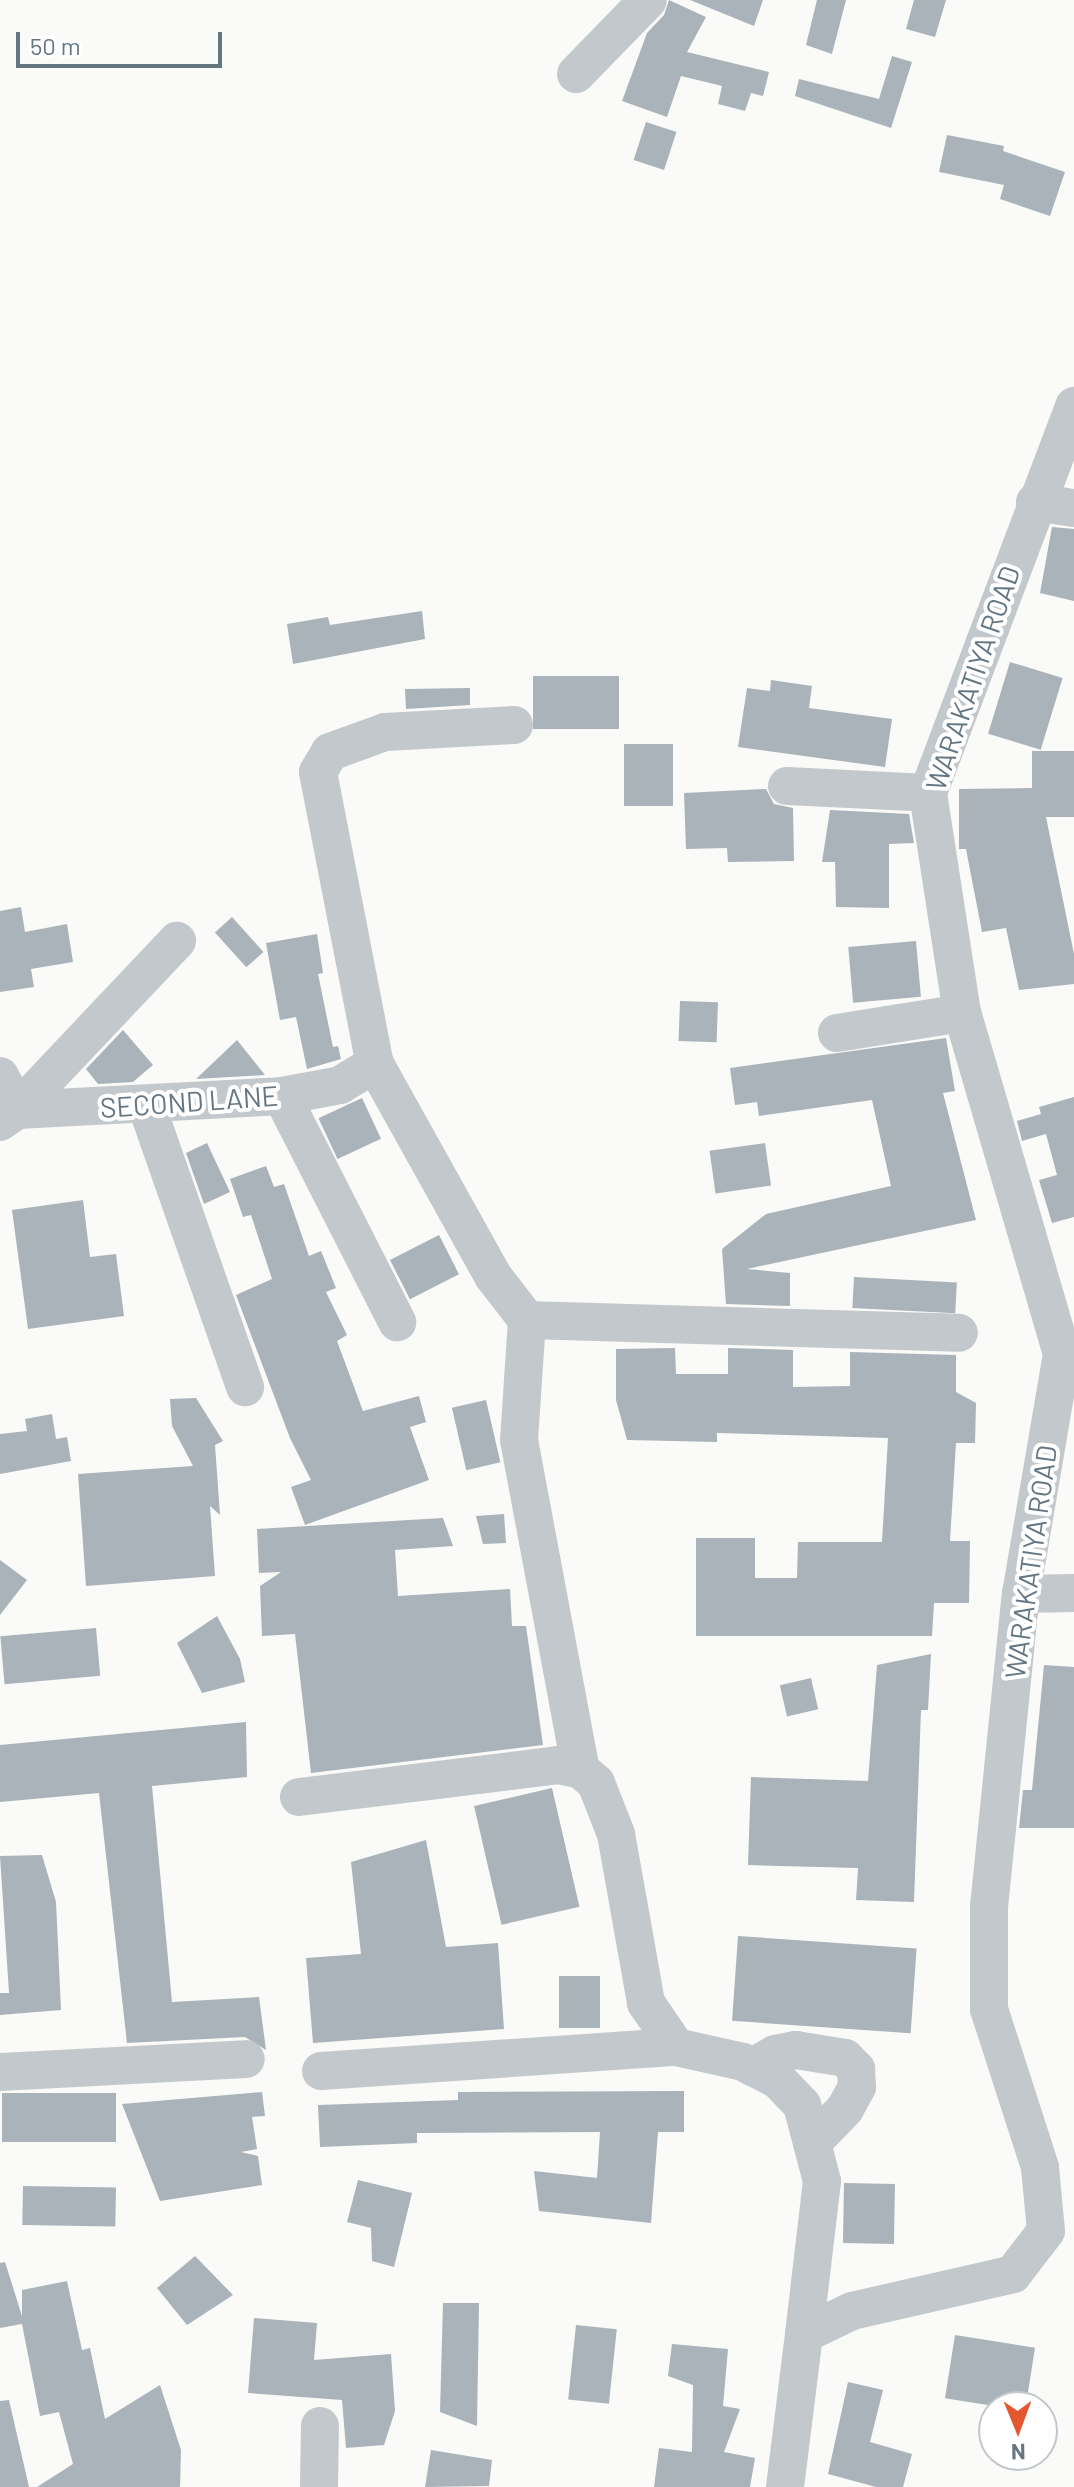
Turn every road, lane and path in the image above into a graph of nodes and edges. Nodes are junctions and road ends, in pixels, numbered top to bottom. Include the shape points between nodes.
1 (648, 0) edge
2 (576, 74) dead end
3 (1074, 406) edge
4 (1035, 502) junction
5 (1074, 508) edge
6 (514, 725) dead end
7 (787, 786) dead end
8 (928, 793) junction
9 (177, 941) dead end
10 (962, 1013) junction
11 (837, 1033) dead end
12 (375, 1064) junction
13 (0, 1076) edge
14 (282, 1096) junction
15 (147, 1107) junction
16 (8, 1116) edge
17 (527, 1320) junction
18 (397, 1322) dead end
19 (959, 1333) dead end
20 (245, 1387) dead end
21 (1060, 1459) edge
22 (1074, 1593) edge
23 (1021, 1594) junction
24 (581, 1770) junction
25 (299, 1797) dead end
26 (676, 2047) junction
27 (246, 2059) dead end
28 (752, 2067) junction
29 (321, 2071) dead end
30 (0, 2072) edge
31 (812, 2143) junction
32 (804, 2334) junction
33 (320, 2426) dead end
34 (319, 2487) edge
35 (785, 2487) edge

1 - 2 street
3 - 4 street, WARAKATIYA ROAD
4 - 5 street
4 - 8 street, WARAKATIYA ROAD
6 - 12 street via 385,732 330,752 318,772
7 - 8 street
8 - 10 street, WARAKATIYA ROAD
9 - 16 street
10 - 11 street
10 - 21 street, WARAKATIYA ROAD via 1062,1354
12 - 14 street, SECOND LANE via 340,1085
12 - 17 street via 493,1276
13 - 16 street
14 - 15 street, SECOND LANE
14 - 18 street
15 - 16 street, SECOND LANE
15 - 20 street
17 - 19 street
17 - 24 street via 519,1440
21 - 23 street, WARAKATIYA ROAD
22 - 23 street
23 - 32 street, WARAKATIYA ROAD via 989,1907 989,2009 1040,2167 1046,2231 1013,2274 852,2311
24 - 25 street via 558,1765
24 - 26 street via 596,1783 616,1834 646,2003
26 - 28 street
26 - 29 street
27 - 30 street
28 - 31 street via 778,2080 802,2105
28 - 31 street via 796,2050 845,2058 856,2069 857,2087 845,2109
31 - 32 street via 822,2181
32 - 35 street
33 - 34 street

